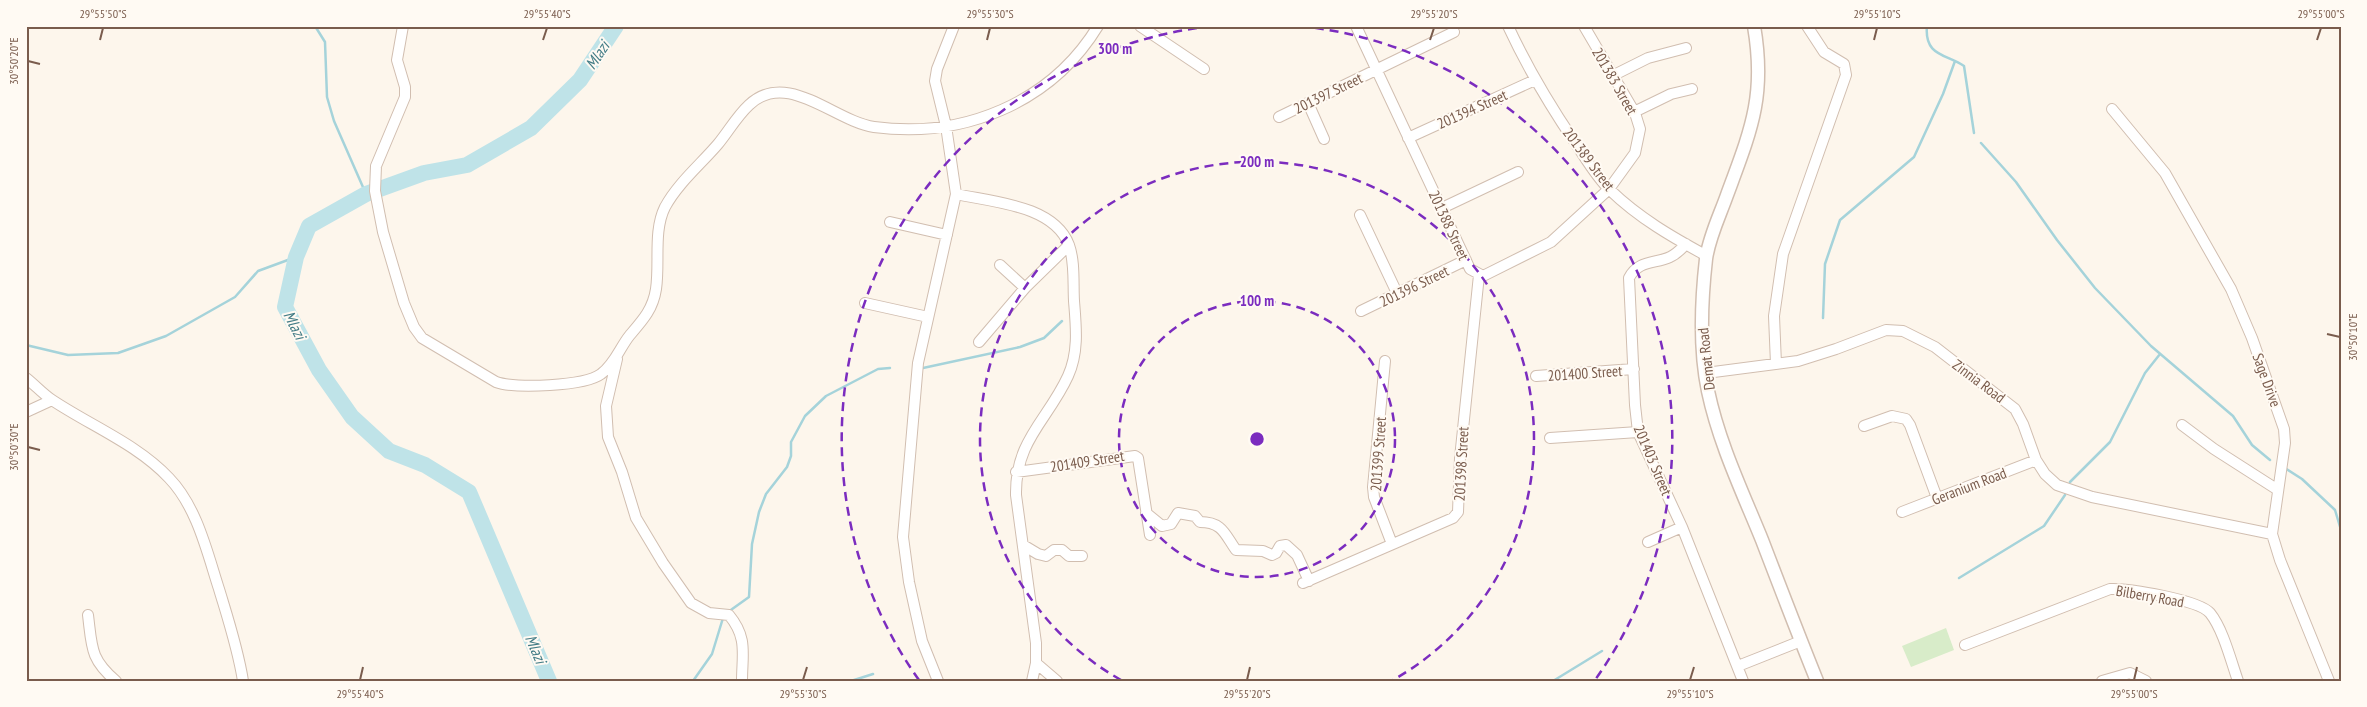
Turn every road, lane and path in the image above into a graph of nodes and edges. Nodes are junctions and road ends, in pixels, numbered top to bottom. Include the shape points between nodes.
1 (403, 26) edge
2 (954, 26) edge
3 (1098, 26) edge
4 (1140, 26) edge
5 (1356, 26) edge
6 (1508, 26) edge
7 (1584, 26) edge
8 (1754, 26) edge
9 (1807, 26) edge
10 (1454, 32) dead end
11 (1686, 48) dead end
12 (1376, 68) junction
13 (1204, 69) dead end
14 (1612, 76) junction
15 (1535, 80) junction
16 (1692, 89) dead end
17 (1308, 103) junction
18 (2112, 109) dead end
19 (1634, 112) junction
20 (1279, 117) dead end
21 (946, 126) junction
22 (1408, 138) junction
23 (1324, 139) dead end
24 (1518, 172) dead end
25 (1608, 188) junction
26 (956, 194) junction
27 (1442, 208) junction
28 (1360, 216) dead end
29 (890, 222) dead end
30 (947, 235) junction
31 (1686, 244) junction
32 (1069, 245) junction
33 (1707, 256) junction
34 (1466, 260) junction
35 (1000, 265) dead end
36 (1479, 275) junction
37 (1025, 288) junction
38 (1397, 293) junction
39 (865, 303) dead end
40 (1361, 312) dead end
41 (928, 317) junction
42 (980, 342) dead end
43 (617, 358) junction
44 (1385, 361) dead end
45 (1776, 364) junction
46 (1634, 369) junction
47 (1706, 373) junction
48 (1536, 376) dead end
49 (26, 378) edge
50 (52, 400) junction
51 (26, 412) edge
52 (2182, 425) dead end
53 (1864, 426) dead end
54 (1638, 432) junction
55 (1550, 438) dead end
56 (2036, 460) junction
57 (1016, 472) junction
58 (2278, 490) junction
59 (1937, 498) junction
60 (1902, 512) dead end
61 (1146, 513) junction
62 (1682, 527) junction
63 (2272, 534) junction
64 (1150, 535) dead end
65 (1648, 542) dead end
66 (1392, 544) junction
67 (1023, 545) junction
68 (1082, 556) dead end
69 (88, 615) dead end
70 (1801, 641) junction
71 (1965, 645) dead end
72 (1036, 663) junction
73 (1738, 666) junction
74 (116, 681) edge
75 (243, 681) edge
76 (742, 681) edge
77 (938, 681) edge
78 (1032, 681) edge
79 (1057, 681) edge
80 (1744, 681) edge
81 (1817, 681) edge
82 (2102, 681) edge
83 (2146, 681) edge
84 (2238, 681) edge
85 (2329, 681) edge

1 - 43 street via 397,60 405,97 376,166 374,191 404,303 418,333 435,347 505,385 574,383 592,379
2 - 21 street via 935,81
3 - 21 street via 1063,71 1028,97 989,116
4 - 13 street
5 - 12 street, 201388 Street
6 - 15 street, 201389 Street
7 - 14 street, 201383 Street
8 - 33 street, Demat Road via 1760,77 1752,124
9 - 45 street via 1824,52 1844,64 1846,74 1783,254 1774,316
10 - 12 street, 201397 Street
11 - 14 street via 1648,58
12 - 17 street, 201397 Street
12 - 22 street, 201388 Street
14 - 19 street, 201383 Street
15 - 22 street, 201394 Street
15 - 25 street, 201389 Street via 1584,157
16 - 19 street via 1672,94
17 - 20 street, 201397 Street
17 - 23 street
18 - 58 street, Sage Drive via 2165,173 2231,289 2284,429
19 - 25 street, 201383 Street via 1640,129 1635,153
21 - 26 street
21 - 43 street via 922,129 874,127 797,95 783,92 762,96 748,106 665,208 660,223 656,289 651,308
22 - 27 street, 201388 Street
24 - 27 street
25 - 31 street, 201389 Street via 1653,226
25 - 36 street, 201388 Street via 1551,242 1487,276
26 - 30 street
26 - 32 street via 1040,214 1058,226
27 - 34 street, 201388 Street
28 - 38 street
29 - 30 street
30 - 41 street
31 - 33 street, 201389 Street
31 - 46 street, 201403 Street via 1669,258 1636,268 1630,278
32 - 37 street
32 - 57 street via 1076,335 1073,363 1068,377 1024,448
33 - 47 street, Demat Road via 1701,321
34 - 36 street, 201388 Street via 1470,269
34 - 38 street, 201396 Street
35 - 37 street
36 - 66 street, 201398 Street via 1460,458 1458,512 1453,518
37 - 42 street
38 - 40 street, 201396 Street
39 - 41 street
41 - 77 street via 916,378 904,544 922,641
43 - 76 street via 606,406 608,438 636,518 691,603 709,613 730,615 739,627 743,642
44 - 66 street, 201399 Street via 1373,487
45 - 47 street, Zinnia Road
45 - 56 street, Zinnia Road via 1819,355 1886,330 1909,332 1935,347 2014,409
46 - 48 street, 201400 Street
46 - 54 street, 201403 Street
47 - 70 street, Demat Road via 1723,444
49 - 50 street
50 - 51 street
50 - 75 street via 140,454 170,478 195,520 207,551
52 - 58 street via 2214,450
53 - 59 street via 1892,416 1906,419
54 - 55 street
54 - 62 street, 201403 Street
56 - 59 street, Geranium Road
56 - 63 street, Zinnia Road via 2057,485 2092,497
57 - 61 street, 201409 Street via 1135,456 1138,458
57 - 67 street
58 - 63 street, Sage Drive
59 - 60 street, Geranium Road
61 - 64 street, 201409 Street
61 - 66 street, 201398 Street via 1162,526 1171,524 1178,513 1195,516 1200,522 1210,522 1228,535 1236,550 1263,551 1272,555 1280,546 1286,545 1297,556 1306,582
62 - 65 street
62 - 73 street, 201403 Street
63 - 85 street, Sage Drive
67 - 68 street via 1046,556 1054,550 1062,550 1069,556
67 - 72 street
69 - 74 street via 96,660
70 - 73 street
70 - 81 street, Demat Road
71 - 84 street, Bilberry Road via 2110,589 2127,589 2204,608 2214,619
72 - 78 street
72 - 79 street
73 - 80 street, 201403 Street
82 - 83 street via 2130,673

